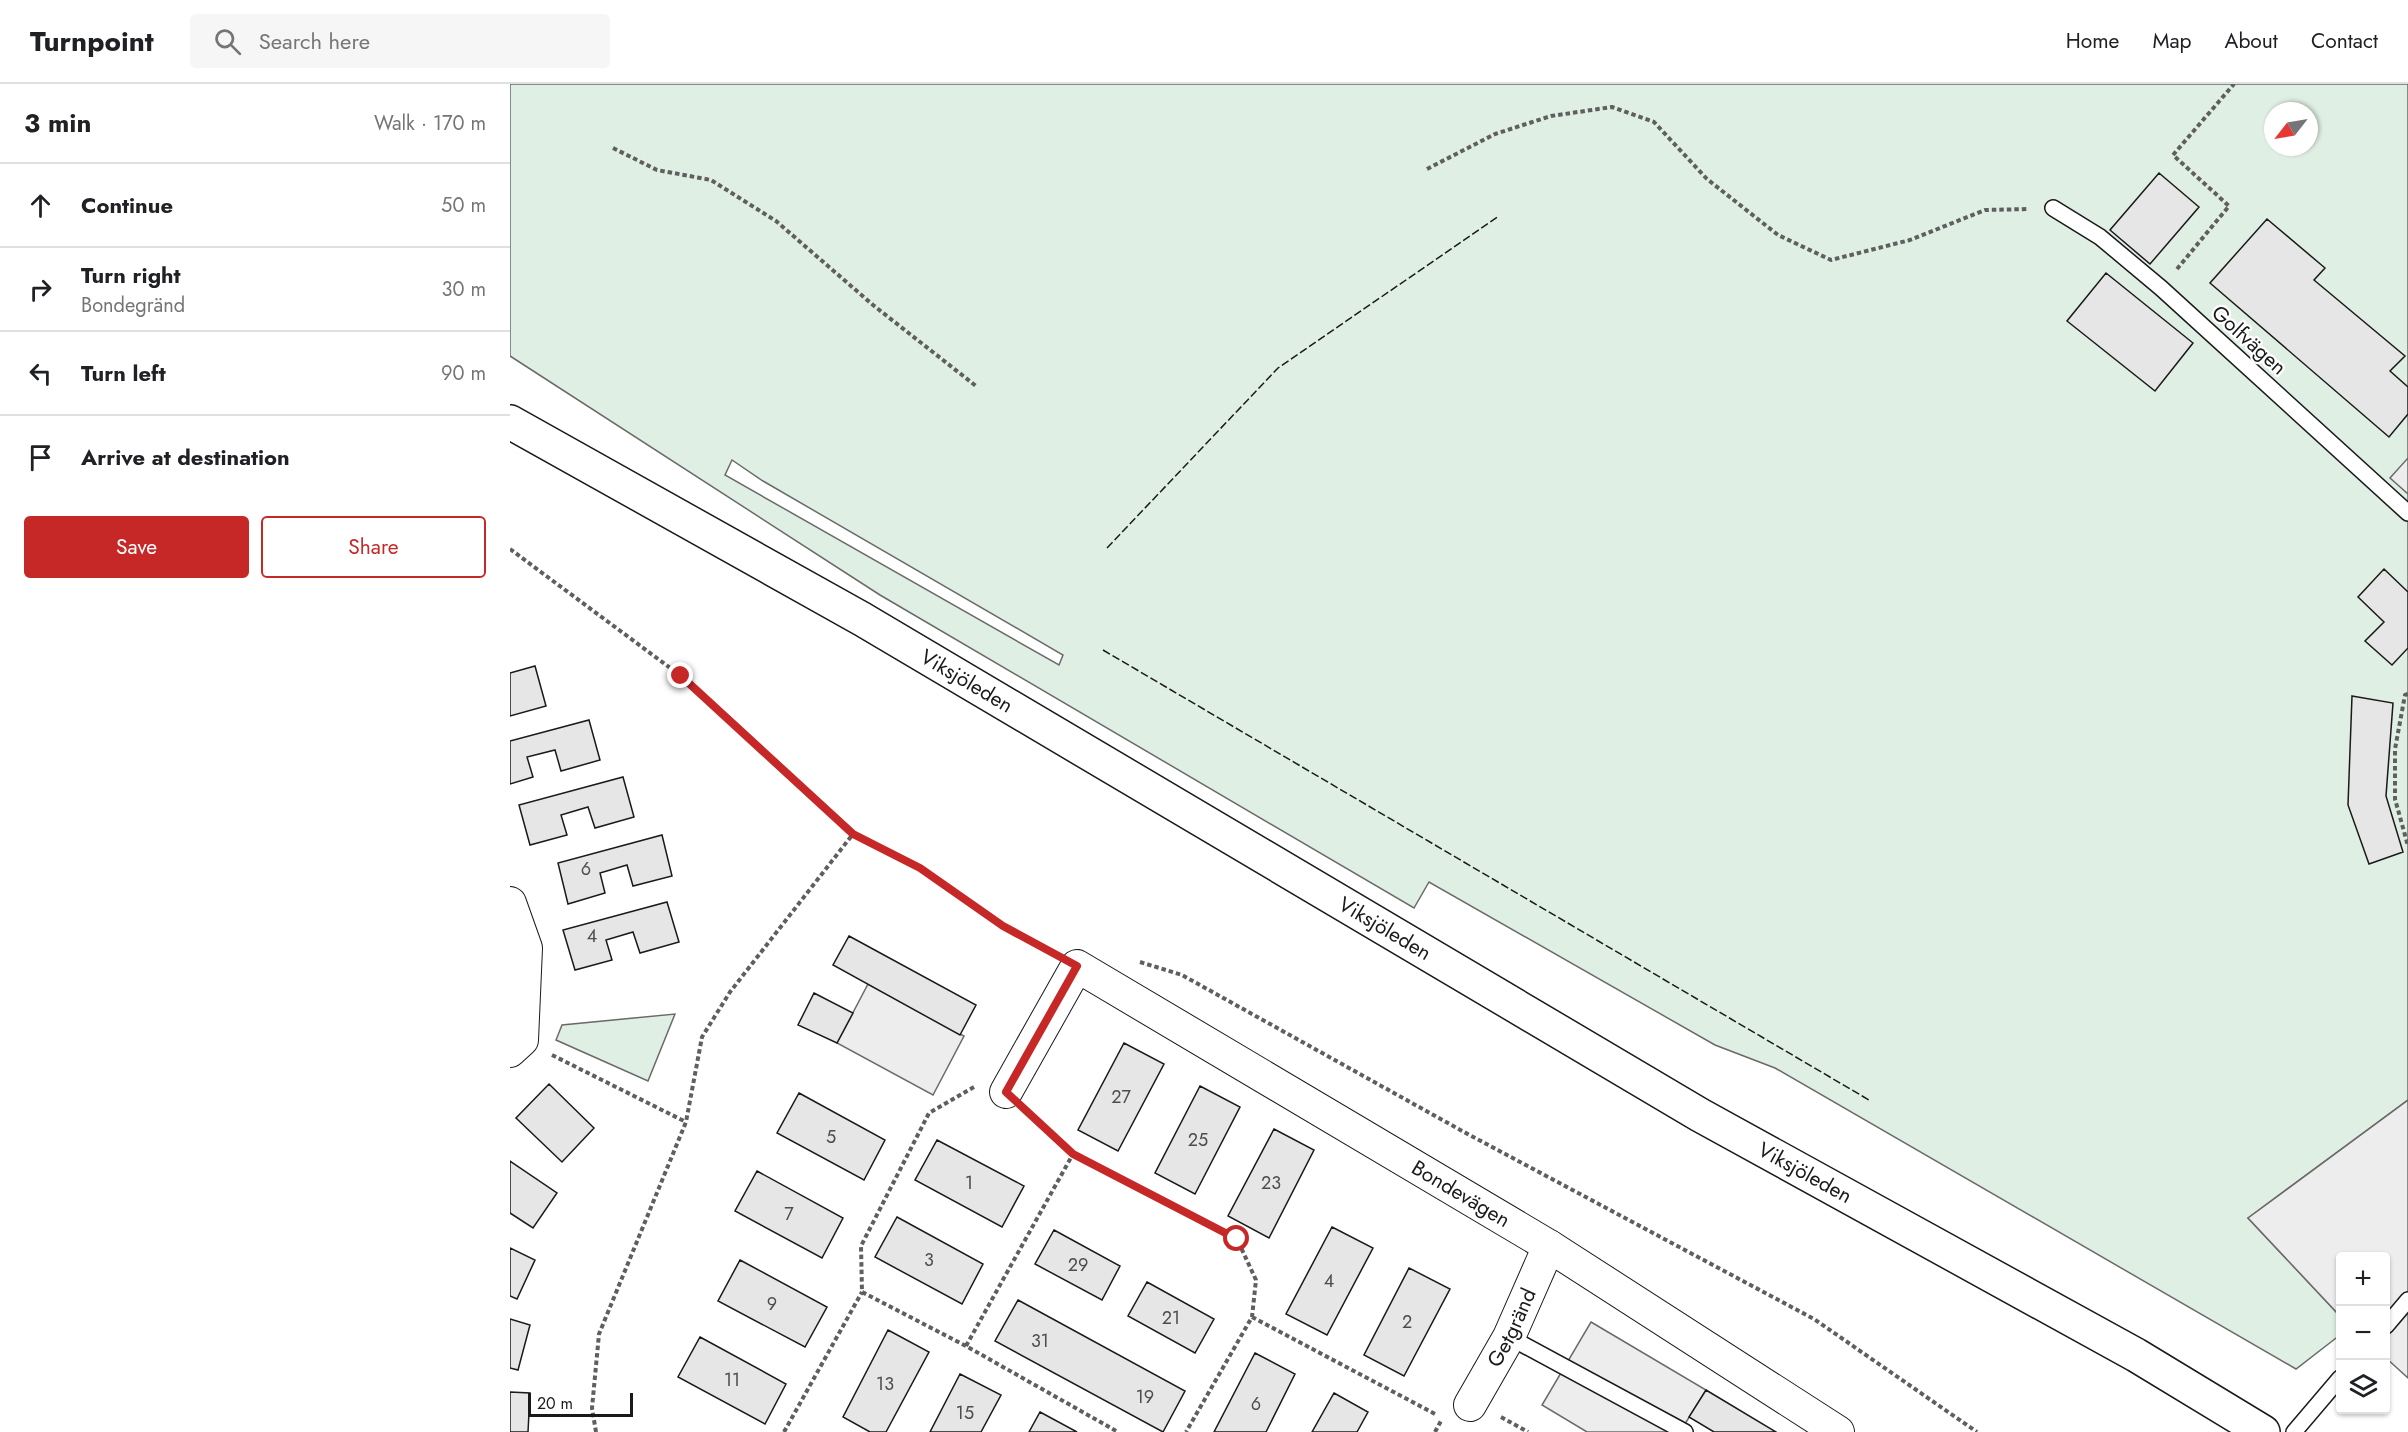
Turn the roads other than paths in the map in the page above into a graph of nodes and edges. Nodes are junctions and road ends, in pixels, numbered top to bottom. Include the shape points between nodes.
1 (2053, 208) road end
2 (510, 422) edge
3 (2408, 513) edge
4 (510, 903) edge
5 (516, 1046) edge
6 (1006, 1092) road end
7 (1549, 1246) junction
8 (2408, 1299) edge
9 (2390, 1320) edge
10 (1509, 1337) junction
11 (2336, 1383) edge
12 (1470, 1405) dead end
13 (1685, 1432) edge
14 (1838, 1432) edge
15 (2263, 1432) edge
16 (2294, 1432) edge

1 - 3 lane, Golfvägen via 2100,237 2161,288
2 - 15 main road, Viksjöleden via 862,619 1700,1115 2126,1349
4 - 5 street via 526,948
6 - 7 street, Bondevägen via 1077,966
7 - 10 street, Getgränd
7 - 14 street, Bondevägen
8 - 9 lane
10 - 12 street, Getgränd
10 - 13 lane
11 - 16 lane

